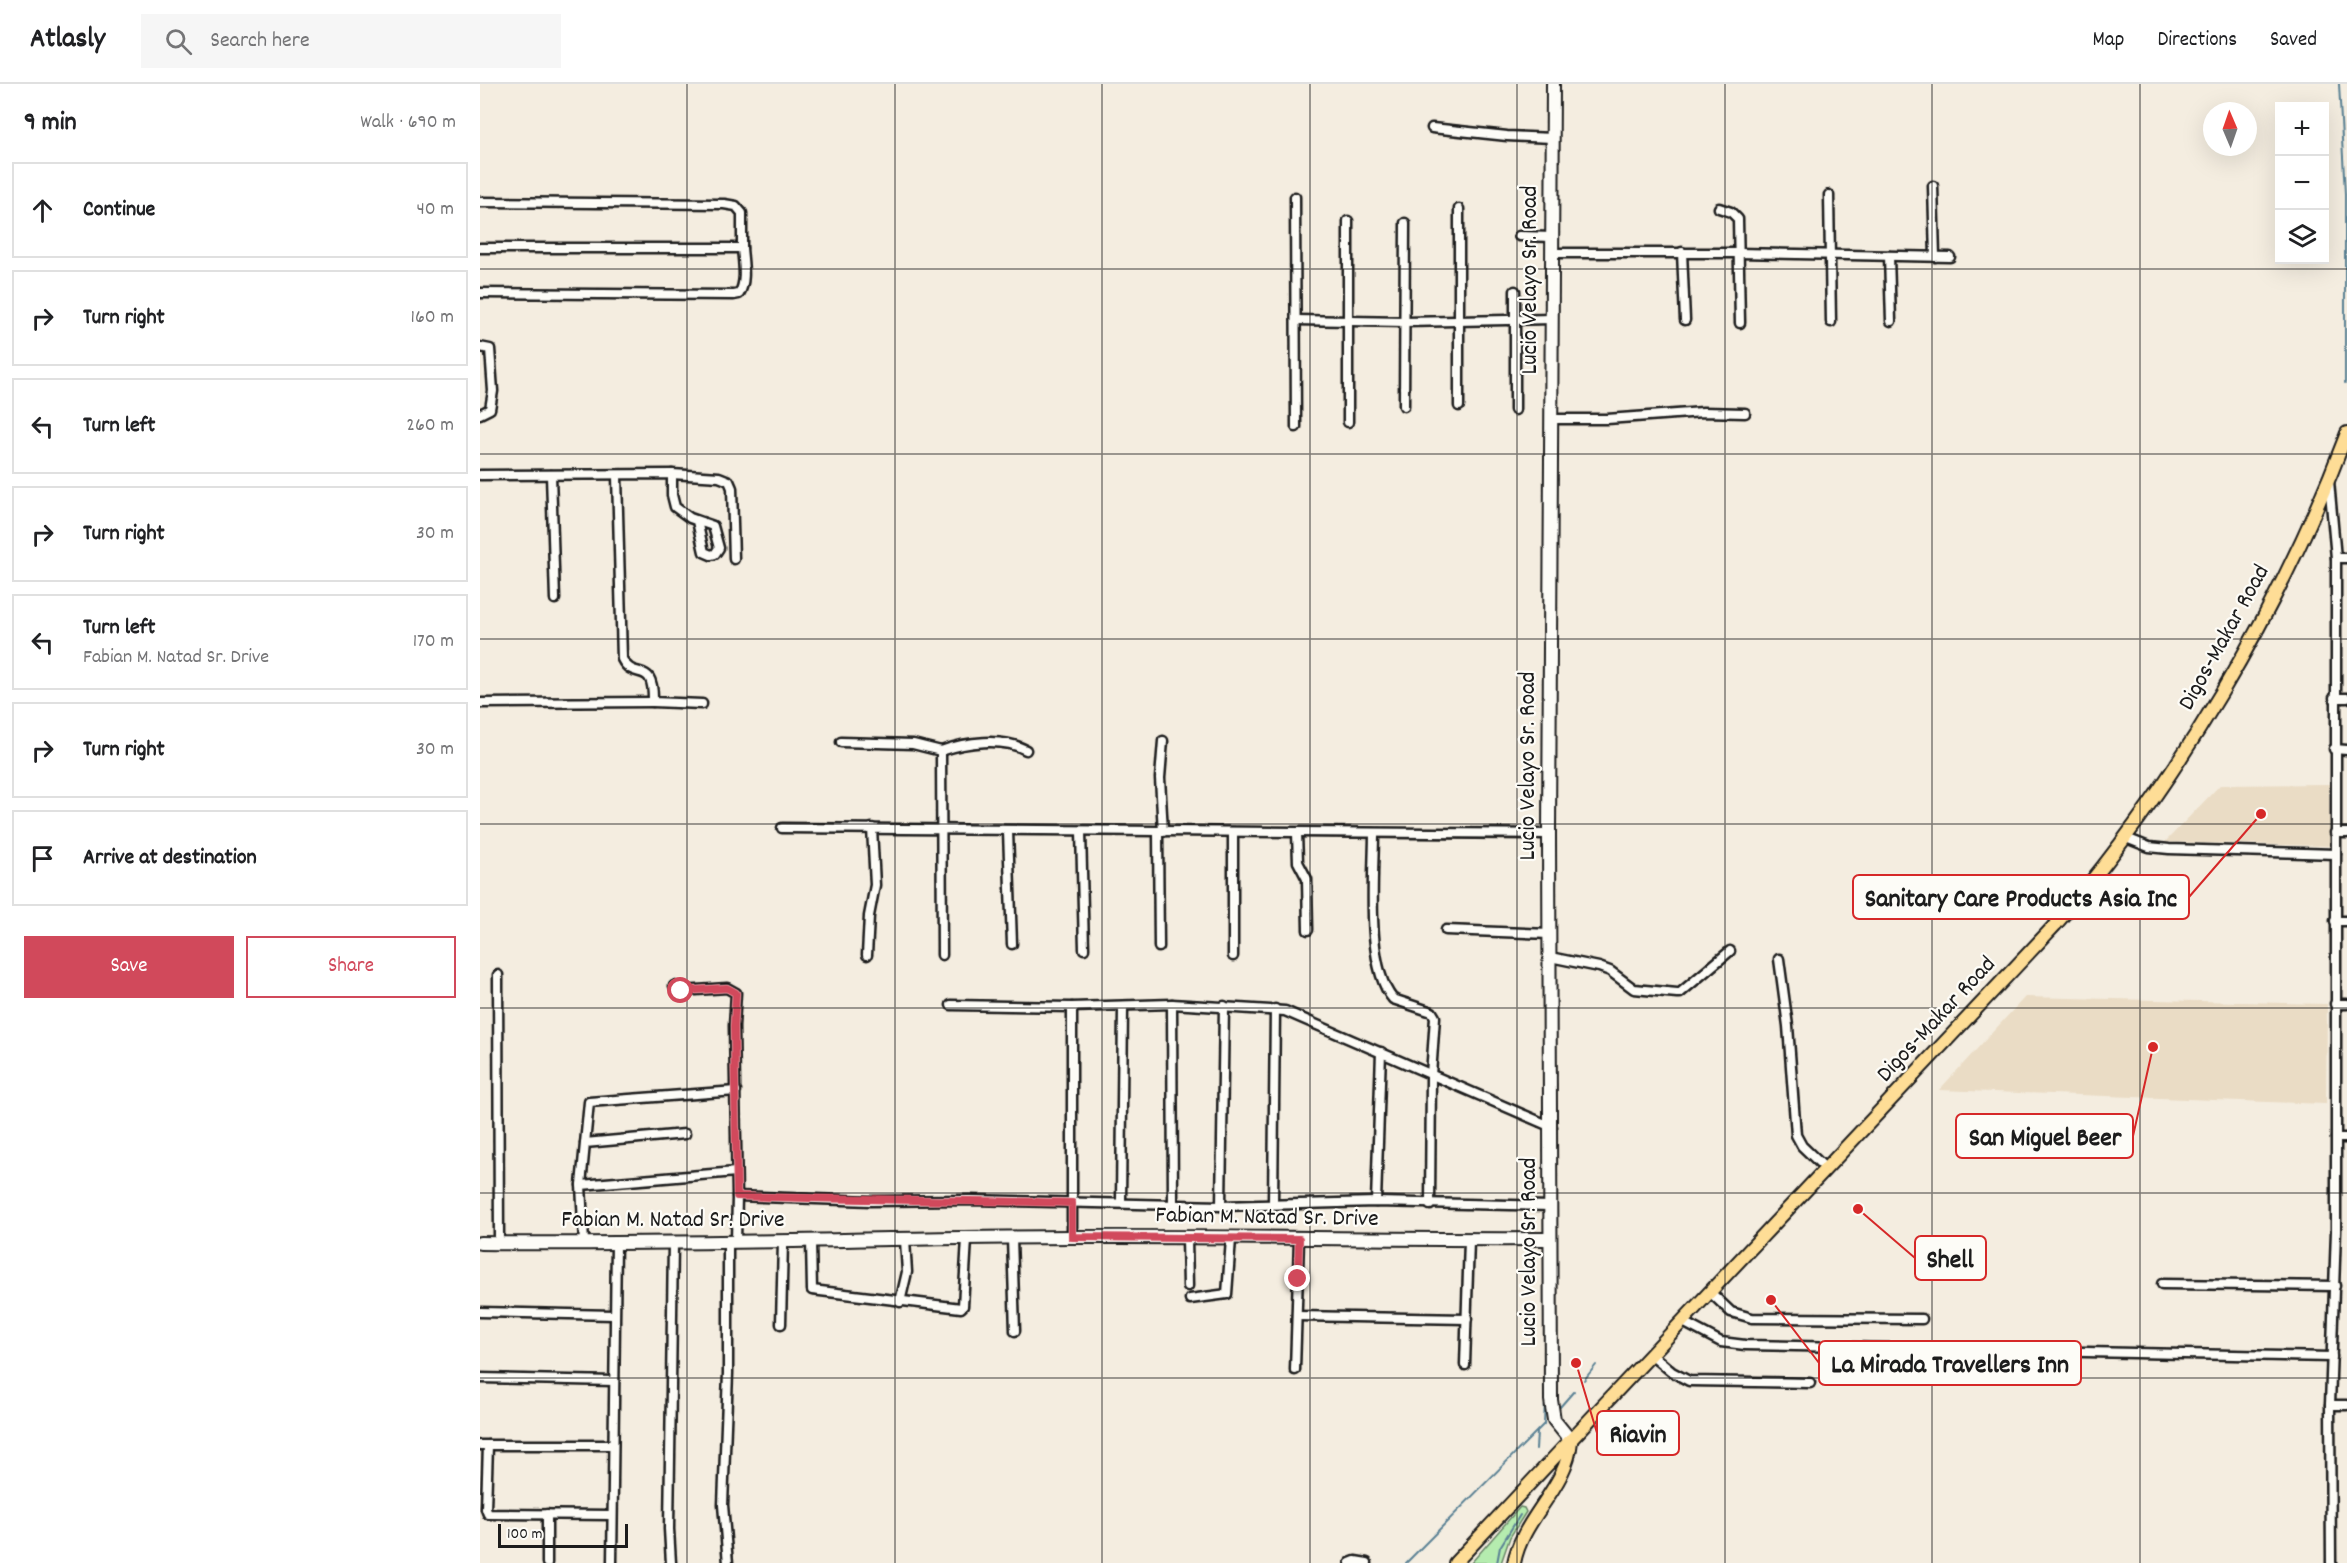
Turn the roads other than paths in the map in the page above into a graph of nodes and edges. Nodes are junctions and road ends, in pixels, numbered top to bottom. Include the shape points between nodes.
1 (1553, 84) edge
2 (1432, 128) dead end
3 (1553, 138) junction
4 (1933, 186) dead end
5 (1829, 195) dead end
6 (1295, 197) dead end
7 (480, 202) edge
8 (1719, 208) dead end
9 (1459, 209) dead end
10 (1348, 221) dead end
11 (1405, 223) dead end
12 (1519, 236) dead end
13 (1553, 237) junction
14 (480, 248) edge
15 (742, 248) junction
16 (1682, 252) junction
17 (1738, 252) junction
18 (1553, 253) junction
19 (1830, 256) junction
20 (1889, 256) junction
21 (1950, 256) dead end
22 (1935, 257) junction
23 (1515, 291) dead end
24 (480, 293) edge
25 (1552, 319) junction
26 (1296, 320) junction
27 (1685, 320) dead end
28 (1350, 321) junction
29 (1460, 321) junction
30 (1515, 321) junction
31 (1891, 321) dead end
32 (1405, 322) junction
33 (1831, 322) dead end
34 (1740, 323) dead end
35 (480, 347) edge
36 (1404, 406) dead end
37 (1459, 406) dead end
38 (1515, 410) dead end
39 (1745, 413) dead end
40 (480, 414) edge
41 (1552, 419) junction
42 (1348, 422) dead end
43 (1296, 427) dead end
44 (2347, 433) edge
45 (672, 474) junction
46 (480, 475) edge
47 (551, 475) junction
48 (616, 476) junction
49 (2329, 481) junction
50 (696, 521) dead end
51 (2336, 558) junction
52 (2347, 558) edge
53 (734, 559) dead end
54 (555, 599) dead end
55 (2334, 698) junction
56 (2347, 698) edge
57 (653, 702) junction
58 (480, 703) edge
59 (702, 704) dead end
60 (1163, 741) dead end
61 (841, 742) dead end
62 (2334, 749) junction
63 (941, 750) junction
64 (1026, 750) dead end
65 (2347, 750) edge
66 (782, 828) dead end
67 (872, 828) junction
68 (941, 831) junction
69 (1008, 831) junction
70 (1081, 831) junction
71 (1160, 832) junction
72 (1233, 832) junction
73 (1297, 832) junction
74 (1374, 833) junction
75 (2335, 833) junction
76 (2347, 833) edge
77 (1550, 834) junction
78 (2126, 838) junction
79 (2336, 854) junction
80 (2335, 921) junction
81 (2347, 921) edge
82 (1308, 930) dead end
83 (1446, 930) dead end
84 (1550, 934) junction
85 (1012, 944) dead end
86 (1159, 947) dead end
87 (1084, 949) dead end
88 (1730, 951) dead end
89 (867, 954) dead end
90 (942, 955) dead end
91 (1233, 956) dead end
92 (1550, 957) junction
93 (1779, 959) dead end
94 (498, 975) dead end
95 (674, 986) dead end
96 (1172, 1004) junction
97 (2335, 1004) junction
98 (2347, 1004) edge
99 (951, 1005) dead end
100 (1224, 1006) junction
101 (1072, 1007) junction
102 (1123, 1007) junction
103 (1275, 1009) junction
104 (1381, 1052) junction
105 (1431, 1074) junction
106 (736, 1091) junction
107 (1552, 1127) junction
108 (685, 1134) dead end
109 (2336, 1138) junction
110 (2347, 1138) edge
111 (585, 1143) junction
112 (1826, 1169) junction
113 (736, 1172) junction
114 (581, 1185) junction
115 (737, 1196) junction
116 (1121, 1202) junction
117 (1376, 1202) junction
118 (1072, 1203) junction
119 (1173, 1203) junction
120 (1273, 1204) junction
121 (1430, 1205) junction
122 (1221, 1206) junction
123 (1551, 1206) junction
124 (1072, 1237) junction
125 (1012, 1238) junction
126 (1187, 1238) junction
127 (905, 1239) junction
128 (967, 1239) junction
129 (1231, 1239) junction
130 (1299, 1239) junction
131 (1550, 1239) junction
132 (1469, 1240) junction
133 (783, 1241) junction
134 (811, 1241) junction
135 (732, 1242) junction
136 (480, 1243) edge
137 (499, 1243) junction
138 (584, 1243) junction
139 (616, 1243) junction
140 (673, 1243) junction
141 (2162, 1284) dead end
142 (1188, 1286) dead end
143 (2335, 1287) junction
144 (1710, 1292) junction
145 (1190, 1299) dead end
146 (900, 1302) junction
147 (480, 1312) edge
148 (614, 1315) junction
149 (1297, 1316) junction
150 (1467, 1318) junction
151 (1922, 1319) dead end
152 (1683, 1322) junction
153 (781, 1324) dead end
154 (1016, 1331) dead end
155 (1652, 1355) junction
156 (2332, 1357) junction
157 (1465, 1365) dead end
158 (1295, 1370) dead end
159 (480, 1378) edge
160 (614, 1381) junction
161 (1810, 1383) dead end
162 (2330, 1405) junction
163 (2347, 1405) edge
164 (1570, 1441) junction
165 (484, 1445) edge
166 (613, 1445) junction
167 (547, 1514) junction
168 (612, 1515) junction
169 (547, 1563) edge
170 (612, 1563) edge
171 (671, 1563) edge
172 (728, 1563) edge
173 (1350, 1563) edge
174 (1367, 1563) edge
175 (1455, 1563) edge
176 (1514, 1563) edge
177 (2331, 1563) edge

1 - 3 main road, Lucio Velayo Sr. Road
2 - 3 street
3 - 13 main road, Lucio Velayo Sr. Road
4 - 22 street
5 - 19 street
6 - 26 street
7 - 15 street via 736,206 742,213
8 - 17 street via 1738,219
9 - 29 street
10 - 28 street
11 - 32 street
12 - 13 street
13 - 18 main road, Lucio Velayo Sr. Road
14 - 15 street
15 - 24 street via 743,283 739,294 734,295
16 - 17 street
16 - 18 street
16 - 27 street
17 - 19 street
17 - 34 street
18 - 25 main road, Lucio Velayo Sr. Road
19 - 20 street
19 - 33 street
20 - 22 street
20 - 31 street
21 - 22 street
23 - 30 street
25 - 30 street
25 - 41 main road, Lucio Velayo Sr. Road
26 - 28 street
26 - 43 street
28 - 32 street
28 - 42 street
29 - 30 street
29 - 32 street
29 - 37 street
30 - 38 street
32 - 36 street
35 - 40 street via 490,349 493,392 490,409
39 - 41 street
41 - 77 main road, Lucio Velayo Sr. Road
44 - 49 main road, Digos-Makar Road
45 - 48 street
45 - 50 street via 675,507
45 - 53 street via 729,481 733,495
46 - 47 street
47 - 48 street
47 - 54 street
48 - 57 street via 622,659 628,668 649,675
49 - 51 street
49 - 78 main road, Digos-Makar Road via 2263,620 2195,735
51 - 52 street
51 - 55 street
55 - 56 street
55 - 62 street
57 - 58 street
57 - 59 street
60 - 71 street
61 - 63 street via 913,744
62 - 65 street
62 - 75 street
63 - 64 street via 969,743 1013,745
63 - 68 street
66 - 67 street
67 - 68 street
67 - 89 street via 875,885
68 - 69 street
68 - 90 street
69 - 70 street
69 - 85 street
70 - 71 street
70 - 87 street
71 - 72 street
71 - 86 street
72 - 73 street
72 - 91 street
73 - 74 street
73 - 82 street via 1298,862 1307,879
74 - 77 street
74 - 105 street via 1374,925 1380,975 1393,999 1434,1014
75 - 76 street
75 - 79 street
77 - 84 main road, Lucio Velayo Sr. Road
78 - 79 street via 2157,848
78 - 112 main road, Digos-Makar Road via 2055,925
79 - 80 street
80 - 81 street
80 - 97 street
83 - 84 street
84 - 92 main road, Lucio Velayo Sr. Road
88 - 92 street via 1680,993 1634,989 1610,971
92 - 107 main road, Lucio Velayo Sr. Road
93 - 112 street via 1796,1135
94 - 137 street
95 - 106 street via 681,991 727,988 736,993
96 - 100 street
96 - 102 street
96 - 119 street
97 - 98 street
97 - 109 street
99 - 101 street
100 - 103 street
100 - 122 street
101 - 102 street
101 - 118 street
102 - 116 street
103 - 104 street
103 - 120 street
104 - 105 street
104 - 117 street
105 - 107 street
105 - 121 street
106 - 111 street via 589,1102
106 - 113 street
107 - 123 main road, Lucio Velayo Sr. Road
108 - 111 street
109 - 110 street
109 - 143 street
111 - 114 street
112 - 144 main road, Digos-Makar Road
113 - 114 street
113 - 115 street
114 - 138 street
115 - 118 street
115 - 135 street
116 - 118 street
116 - 119 street
117 - 120 street
117 - 121 street
118 - 124 street
119 - 122 street
120 - 122 street
121 - 123 street
123 - 131 main road, Lucio Velayo Sr. Road
124 - 125 main road, Fabian M. Natad Sr. Drive
124 - 126 main road, Fabian M. Natad Sr. Drive
125 - 128 main road, Fabian M. Natad Sr. Drive
125 - 154 street
126 - 129 main road, Fabian M. Natad Sr. Drive
126 - 142 street
127 - 128 main road, Fabian M. Natad Sr. Drive
127 - 134 main road, Fabian M. Natad Sr. Drive
127 - 146 street via 907,1272
128 - 146 street via 963,1308
129 - 130 main road, Fabian M. Natad Sr. Drive
129 - 145 street via 1227,1294
130 - 132 main road, Fabian M. Natad Sr. Drive
130 - 149 street
131 - 132 main road, Fabian M. Natad Sr. Drive
131 - 164 main road, Lucio Velayo Sr. Road via 1552,1412
132 - 150 street
133 - 134 main road, Fabian M. Natad Sr. Drive
133 - 135 main road, Fabian M. Natad Sr. Drive
133 - 153 street
134 - 146 street via 812,1290
135 - 140 main road, Fabian M. Natad Sr. Drive
135 - 172 street via 723,1505
136 - 137 main road, Fabian M. Natad Sr. Drive
137 - 138 main road, Fabian M. Natad Sr. Drive
138 - 139 main road, Fabian M. Natad Sr. Drive
139 - 140 main road, Fabian M. Natad Sr. Drive
139 - 148 street
140 - 171 street
141 - 143 street
143 - 156 street
144 - 151 street via 1731,1312 1752,1317
144 - 152 main road, Digos-Makar Road
147 - 148 street
148 - 160 street
149 - 150 street
149 - 158 street
150 - 157 street
152 - 155 main road, Digos-Makar Road
152 - 156 street via 1721,1342 1745,1345
155 - 161 street via 1689,1381
155 - 164 main road, Digos-Makar Road
156 - 162 street
159 - 160 street
160 - 166 street
162 - 163 street
162 - 177 street
164 - 175 main road, Digos-Makar Road
164 - 176 main road via 1564,1470 1524,1536
165 - 166 street
165 - 167 street via 487,1513
166 - 168 street
167 - 168 street
167 - 169 street
168 - 170 street
173 - 174 street

